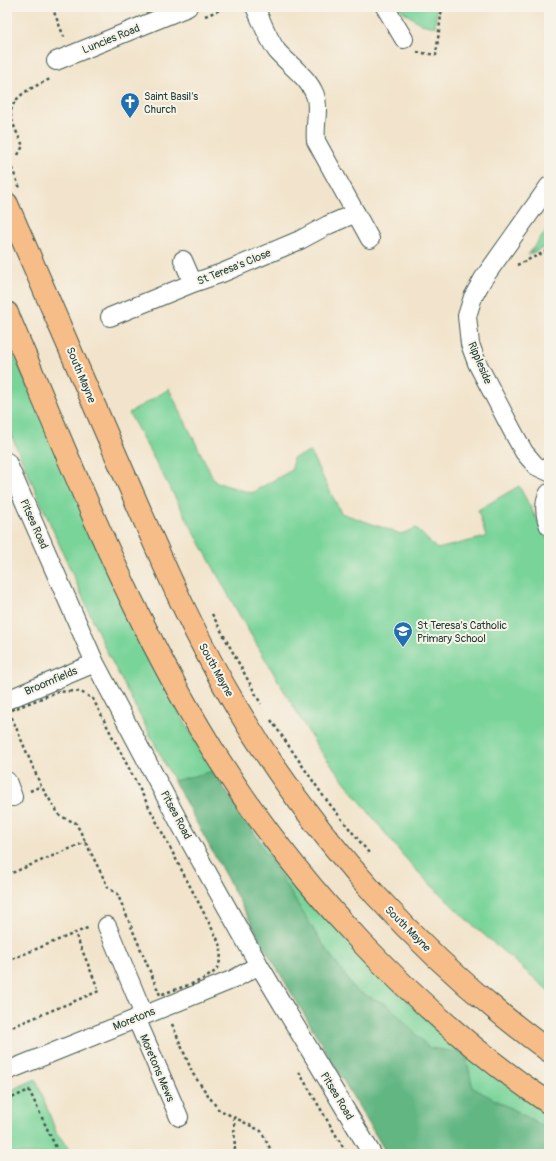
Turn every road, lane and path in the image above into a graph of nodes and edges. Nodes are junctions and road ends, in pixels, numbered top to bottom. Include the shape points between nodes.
1 (52, 7) edge
2 (188, 7) edge
3 (255, 7) edge
4 (385, 7) edge
5 (65, 39) dead end
6 (404, 39) dead end
7 (56, 69) joint
8 (18, 155) dead end
9 (7, 157) edge
10 (549, 186) edge
11 (14, 198) edge
12 (356, 213) junction
13 (370, 239) dead end
14 (549, 250) edge
15 (183, 260) dead end
16 (515, 266) dead end
17 (193, 283) junction
18 (7, 313) edge
19 (110, 317) dead end
20 (7, 462) edge
21 (549, 472) edge
22 (549, 493) edge
23 (549, 526) edge
24 (209, 608) dead end
25 (95, 663) junction
26 (7, 700) edge
27 (264, 709) dead end
28 (268, 715) dead end
29 (86, 842) junction
30 (372, 856) dead end
31 (7, 874) edge
32 (102, 925) joint
33 (75, 933) junction
34 (7, 961) edge
35 (259, 965) junction
36 (140, 1017) junction
37 (171, 1023) dead end
38 (7, 1029) edge
39 (549, 1051) edge
40 (295, 1066) dead end
41 (7, 1071) edge
42 (7, 1100) edge
43 (549, 1103) edge
44 (179, 1117) dead end
45 (234, 1117) junction
46 (59, 1154) edge
47 (235, 1154) edge
48 (273, 1154) edge
49 (346, 1154) edge
50 (372, 1154) edge

1 - 5 path
2 - 7 street, Luncies Road
3 - 12 street via 268,38 315,94 316,141
4 - 6 street
7 - 8 path via 14,103 11,116 22,146
9 - 11 path
10 - 21 street, Rippleside via 483,279 473,297 467,316 470,344 477,362 509,424 524,452 536,466
11 - 39 main road, South Mayne via 185,612 236,707 325,836 401,924 475,992
12 - 13 street
12 - 17 street, St Teresa's Close via 229,270
14 - 16 path
15 - 17 street
17 - 19 street, St Teresa's Close
18 - 43 main road via 96,521 155,646 211,748 243,795 314,889 369,949 462,1036
20 - 25 street, Pitsea Road
22 - 23 street via 545,518
24 - 27 path
25 - 26 street, Broomfields
25 - 35 street, Pitsea Road
28 - 30 path via 324,797
29 - 29 path via 76,823 60,816 41,786 9,711 57,692 81,692 93,699 221,946 217,968 207,977 160,995 117,893 109,889
29 - 31 path
32 - 33 path
32 - 36 street, Moretons Mews
33 - 34 path
33 - 38 path via 99,991
35 - 36 street, Moretons via 234,979
35 - 50 street, Pitsea Road
36 - 41 street, Moretons
36 - 44 street, Moretons Mews
37 - 45 path via 193,1074 218,1109
40 - 49 path
42 - 46 path via 29,1090
45 - 47 path
45 - 48 path via 261,1131

